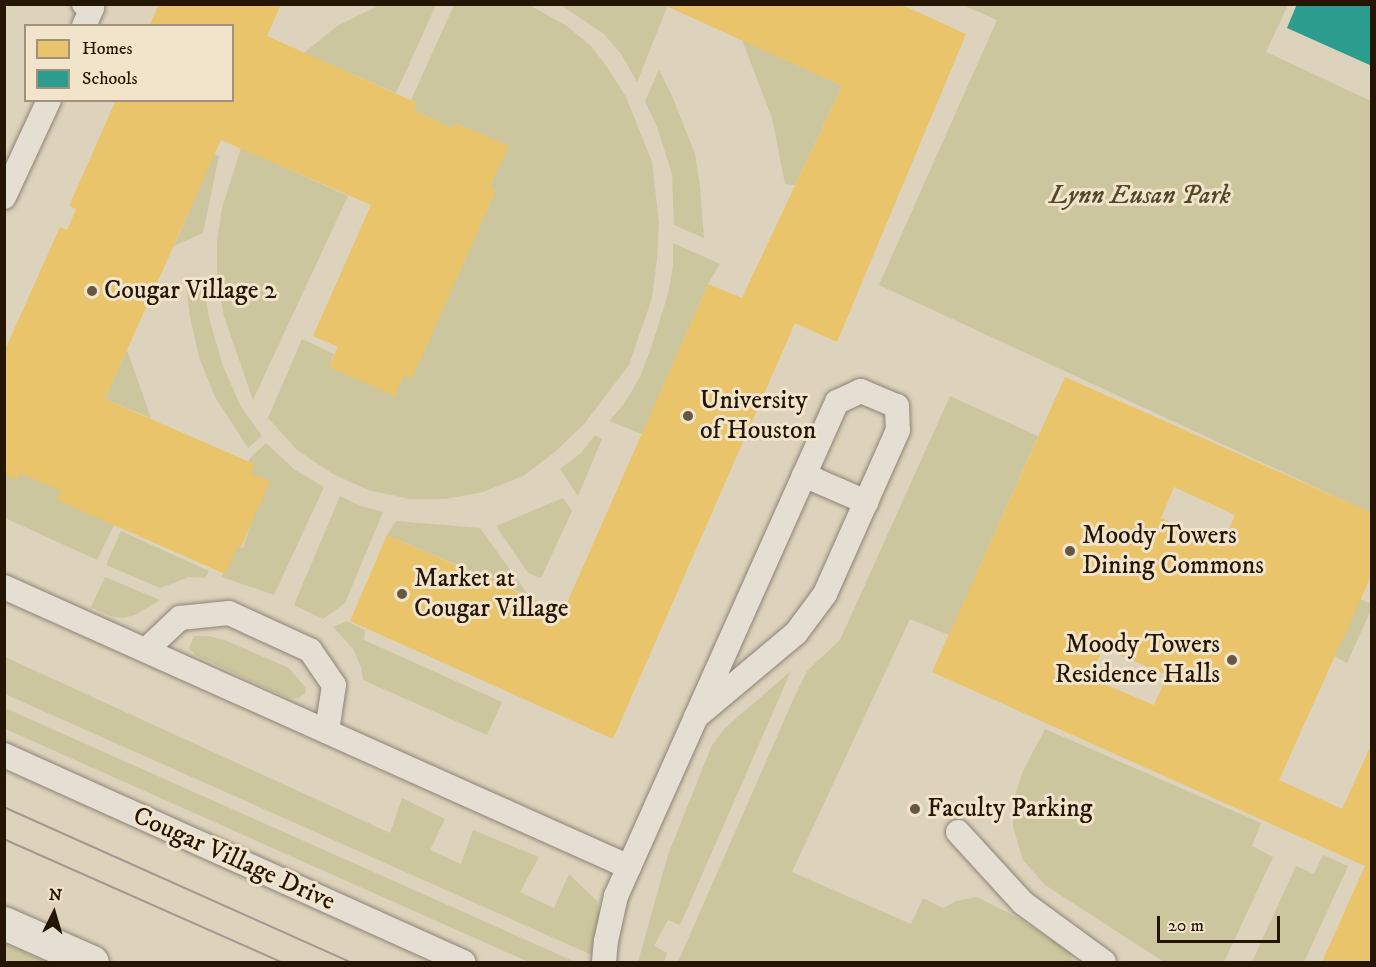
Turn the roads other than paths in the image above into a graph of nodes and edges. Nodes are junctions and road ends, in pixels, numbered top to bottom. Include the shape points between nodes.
1 (84, 4) edge
2 (85, 24) edge
3 (48, 102) edge
4 (4, 197) edge
5 (804, 475) junction
6 (866, 502) junction
7 (4, 587) edge
8 (146, 650) junction
9 (696, 717) junction
10 (327, 731) junction
11 (4, 755) edge
12 (958, 832) dead end
13 (629, 867) junction
14 (4, 923) edge
15 (92, 963) edge
16 (463, 963) edge
17 (604, 963) edge
18 (1104, 963) edge

1 - 2 lane via 92,8
3 - 4 lane
5 - 6 lane
5 - 6 lane via 837,402 861,391 897,406 898,430
5 - 9 lane
6 - 9 lane via 825,594 796,633
7 - 8 lane
8 - 10 lane
8 - 10 lane via 180,618 229,613 310,650 333,685
9 - 13 lane
10 - 13 lane
11 - 16 lane, Cougar Village Drive
12 - 18 lane via 1023,903
13 - 17 lane via 616,896
14 - 15 main road

